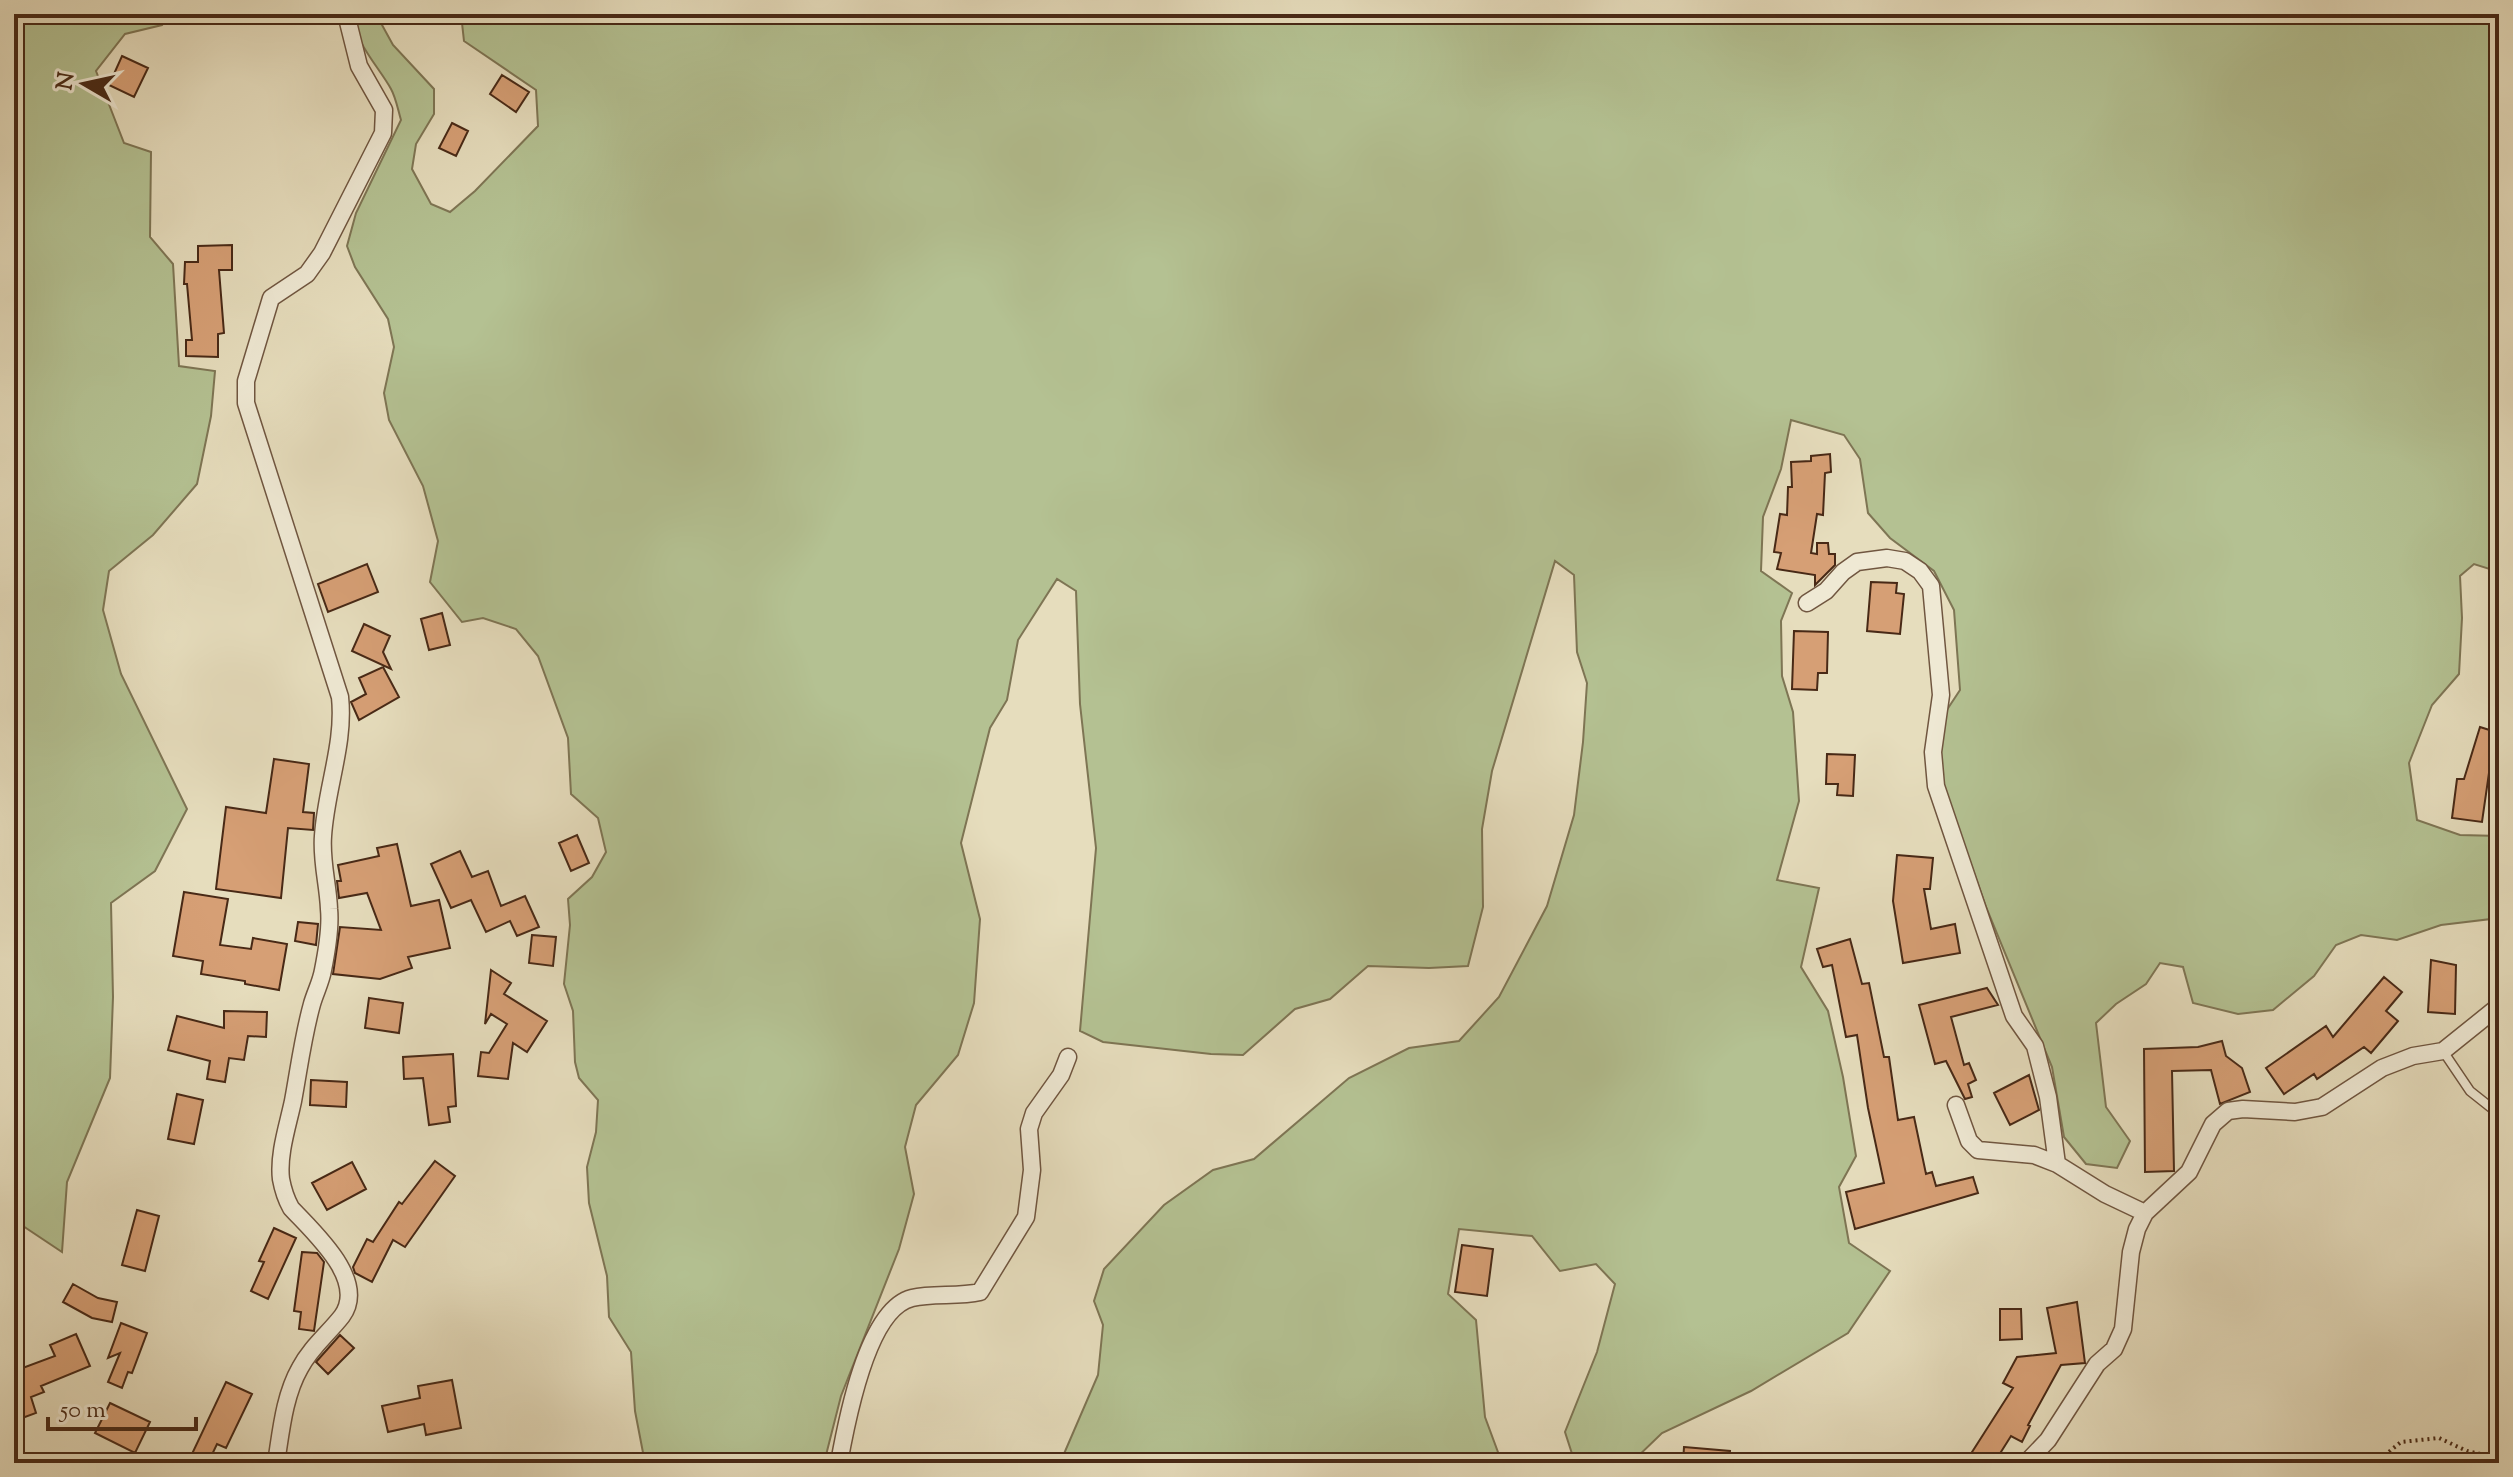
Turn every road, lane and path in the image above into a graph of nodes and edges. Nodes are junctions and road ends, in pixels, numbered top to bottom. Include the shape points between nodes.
1 (346, 14) edge
2 (1807, 603) dead end
3 (2499, 1006) edge
4 (2443, 1051) junction
5 (1068, 1057) dead end
6 (1956, 1105) dead end
7 (2499, 1114) edge
8 (2057, 1164) junction
9 (2145, 1213) junction
10 (2499, 1458) edge
11 (276, 1463) edge
12 (839, 1463) edge
13 (2026, 1463) edge
14 (2375, 1463) edge

1 - 11 street via 359,66 384,110 383,133 322,253 307,274 271,298 246,381 246,403 340,697 343,722 322,838 329,910 323,972 311,1005 281,1177 291,1208 340,1264 349,1305 299,1368
2 - 8 street via 1857,562 1905,561 1931,586 1941,695 1933,752 1936,786 2014,1016 2035,1046
3 - 4 street
4 - 7 lane via 2470,1091
4 - 9 street via 2382,1068 2322,1107 2228,1111 2213,1124 2189,1172
5 - 12 street via 1029,1129 1032,1170 1026,1217 980,1292 910,1298 889,1314 857,1382
6 - 8 street via 1969,1141 1978,1150 2034,1155
8 - 9 street
9 - 13 street via 2131,1252 2123,1329 2114,1349 2097,1364 2048,1440
10 - 14 path via 2439,1438 2401,1442

